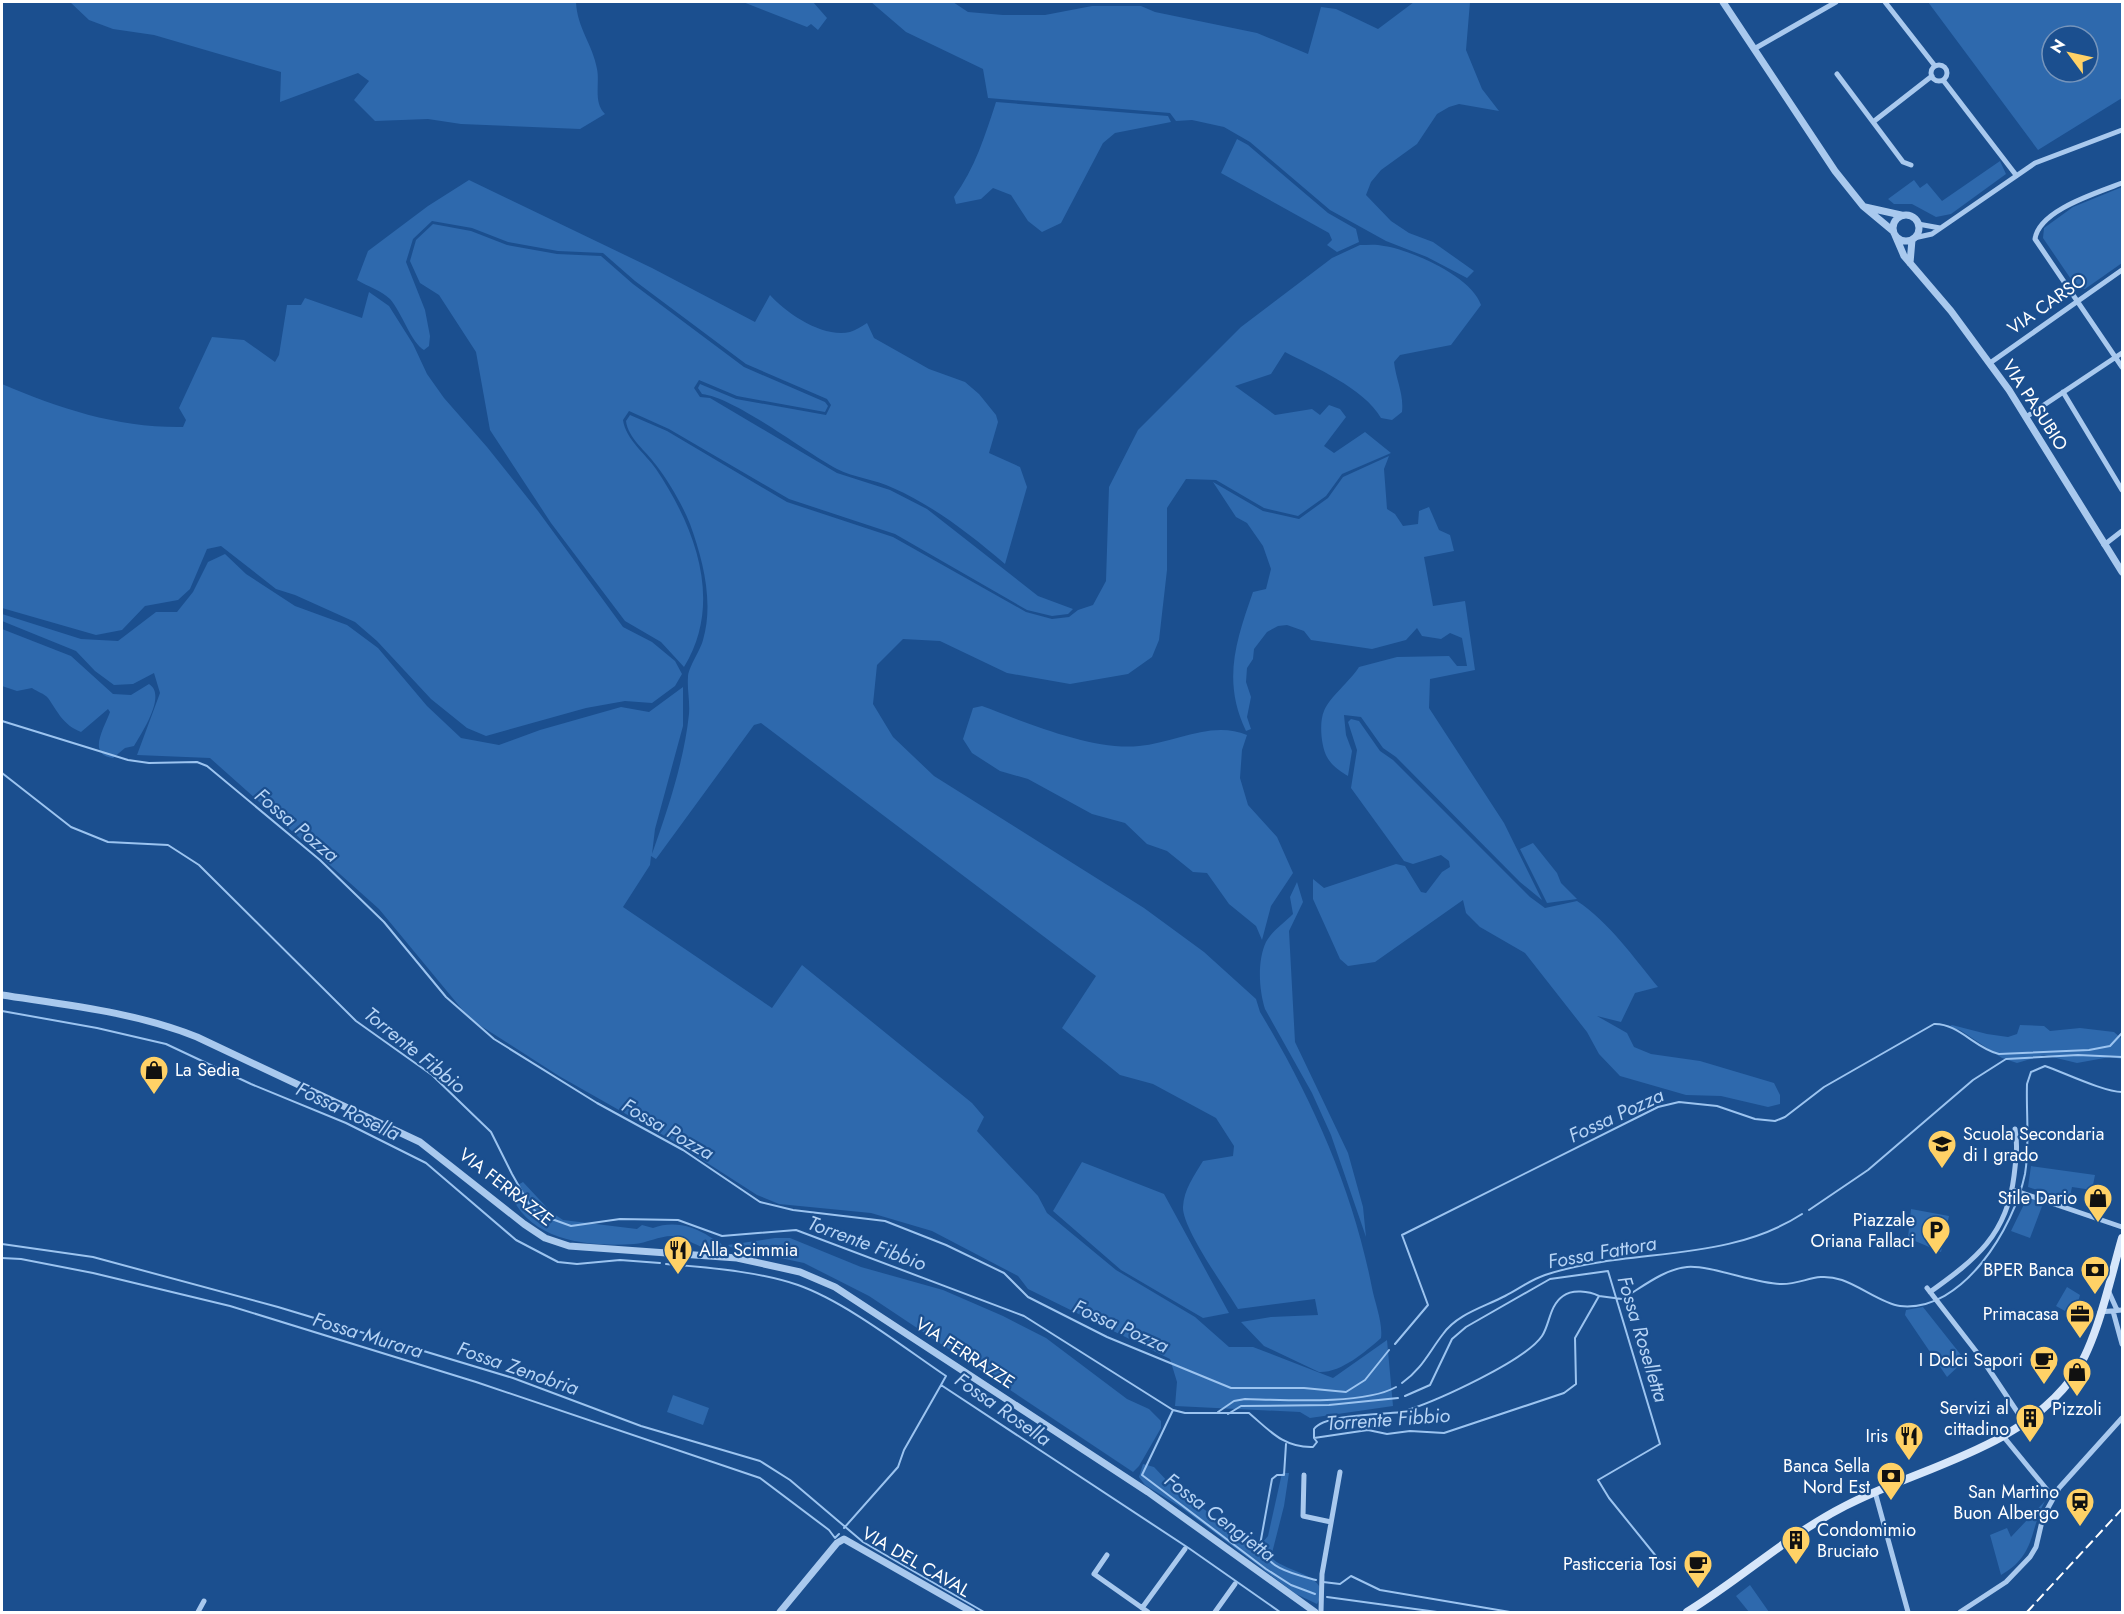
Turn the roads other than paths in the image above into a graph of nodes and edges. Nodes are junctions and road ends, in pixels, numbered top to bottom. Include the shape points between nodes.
1 (1723, 2) edge
2 (1836, 2) edge
3 (1885, 2) edge
4 (1754, 50) junction
5 (1935, 66) junction
6 (1838, 74) dead end
7 (1932, 76) junction
8 (1943, 80) junction
9 (1873, 122) junction
10 (2122, 130) edge
11 (1911, 165) dead end
12 (2016, 175) junction
13 (2122, 183) edge
14 (1863, 206) junction
15 (1903, 215) junction
16 (1918, 224) junction
17 (1940, 228) junction
18 (1894, 233) junction
19 (1913, 239) junction
20 (1910, 263) junction
21 (2122, 270) edge
22 (2077, 301) junction
23 (2122, 353) edge
24 (2116, 357) junction
25 (1990, 363) junction
26 (2122, 367) edge
27 (2063, 392) junction
28 (2026, 417) junction
29 (2122, 489) edge
30 (2122, 531) edge
31 (2104, 545) junction
32 (2122, 572) edge
33 (2, 995) edge
34 (2015, 1129) dead end
35 (2013, 1190) junction
36 (2122, 1227) edge
37 (2122, 1238) edge
38 (2107, 1289) junction
39 (2118, 1310) edge
40 (2100, 1312) junction
41 (2122, 1344) edge
42 (2122, 1418) edge
43 (2024, 1422) junction
44 (2003, 1436) junction
45 (1340, 1472) dead end
46 (1304, 1475) dead end
47 (1875, 1492) junction
48 (2053, 1497) junction
49 (1331, 1522) junction
50 (1185, 1550) dead end
51 (1107, 1555) dead end
52 (1235, 1584) dead end
53 (204, 1601) dead end
54 (1142, 1608) junction
55 (198, 1612) edge
56 (780, 1612) edge
57 (972, 1612) edge
58 (1148, 1612) edge
59 (1215, 1612) edge
60 (1314, 1612) edge
61 (1321, 1612) edge
62 (1687, 1612) edge
63 (1908, 1612) edge
64 (1960, 1612) edge

1 - 4 street, VIA PASUBIO
2 - 4 street
3 - 5 street
4 - 14 street, VIA PASUBIO
5 - 7 street
5 - 8 street via 1946,68
6 - 9 street
7 - 8 street
7 - 9 street
8 - 12 street
9 - 11 street via 1903,162
10 - 12 street via 2049,157
12 - 17 street
13 - 22 street via 2069,205 2039,225 2036,232 2037,245
14 - 15 street
14 - 18 street, VIA PASUBIO
15 - 16 street via 1914,217
15 - 18 street via 1894,223
16 - 17 street
16 - 19 street via 1919,231
17 - 19 street
18 - 19 street, VIA PASUBIO via 1901,240
18 - 20 street, VIA PASUBIO
19 - 20 street
20 - 25 street, VIA PASUBIO
21 - 22 street, VIA CARSO
22 - 24 street
22 - 25 street, VIA CARSO
23 - 24 street
24 - 26 street
24 - 27 street
25 - 28 street, VIA PASUBIO
27 - 28 street
27 - 29 street
28 - 31 street, VIA PASUBIO
30 - 31 street
31 - 32 street, VIA PASUBIO
33 - 60 street, VIA FERRAZZE via 166,1024 197,1037 420,1142 524,1224 556,1242 737,1258 816,1278 864,1305 1102,1461
34 - 35 street
35 - 36 street
35 - 43 street via 1999,1228 1969,1264 1929,1290
37 - 38 main road
38 - 39 street
38 - 40 main road
39 - 40 street
39 - 41 street
40 - 43 main road via 2072,1377 2052,1400
42 - 48 street
43 - 44 main road
44 - 47 main road
44 - 48 street
45 - 49 street
46 - 49 street via 1303,1516
47 - 62 main road via 1796,1535
47 - 63 street
48 - 64 street via 2030,1557 2006,1582
49 - 61 street via 1322,1574
50 - 54 street
51 - 54 street via 1094,1574
52 - 59 street
53 - 55 street
54 - 58 street
56 - 57 street, VIA DEL CAVAL via 844,1539

